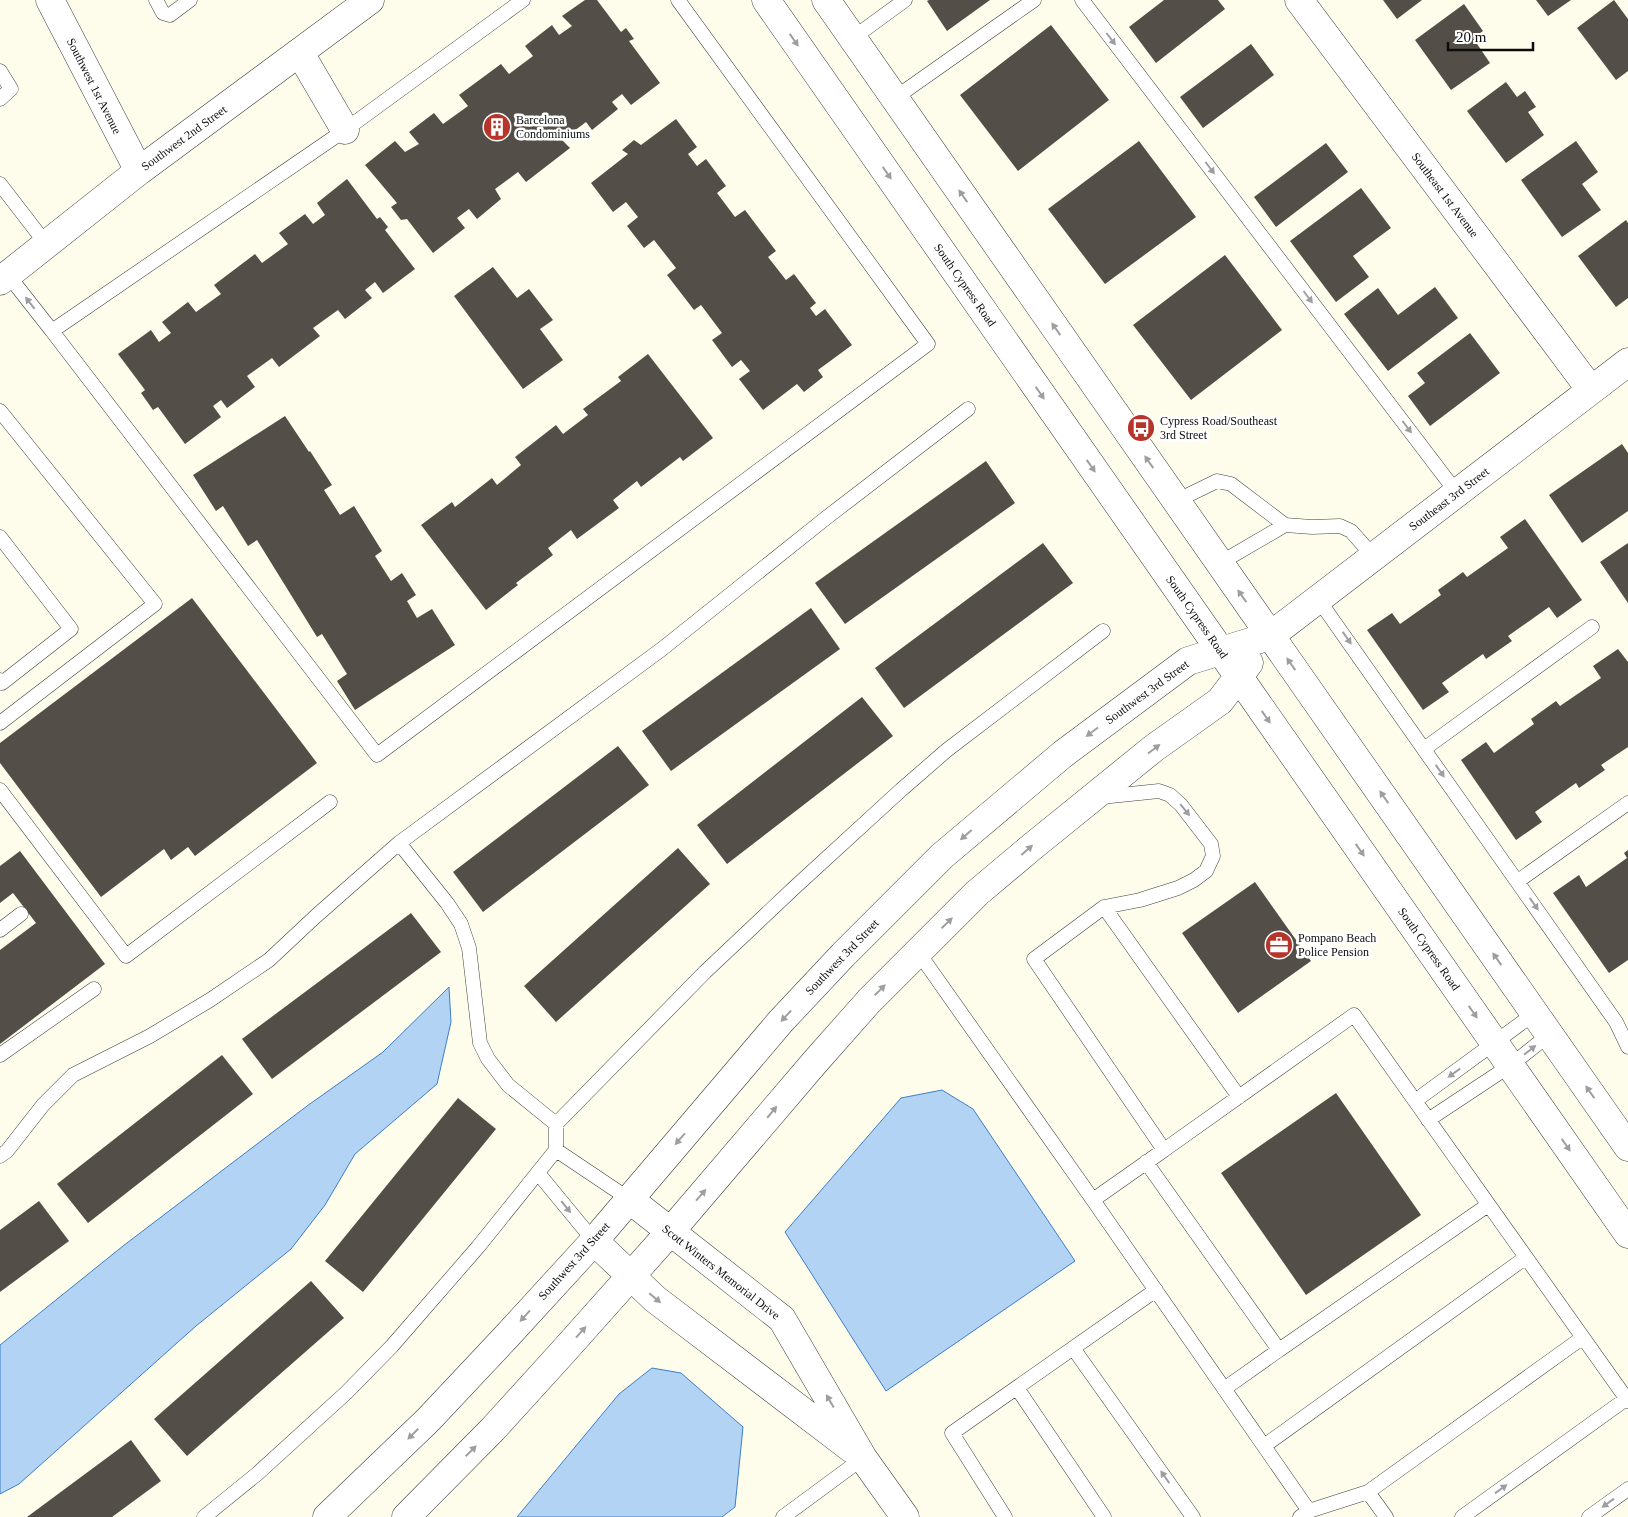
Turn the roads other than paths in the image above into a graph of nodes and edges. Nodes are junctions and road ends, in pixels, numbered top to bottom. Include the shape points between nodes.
1 (50, 0) edge
2 (156, 0) edge
3 (190, 0) edge
4 (370, 0) edge
5 (523, 0) edge
6 (678, 0) edge
7 (766, 0) edge
8 (826, 0) edge
9 (905, 0) edge
10 (1034, 0) edge
11 (1082, 0) edge
12 (1299, 0) edge
13 (853, 38) junction
14 (300, 53) junction
15 (0, 71) edge
16 (895, 98) junction
17 (0, 99) edge
18 (345, 130) junction
19 (139, 171) junction
20 (0, 184) edge
21 (47, 245) junction
22 (4, 278) edge
23 (52, 331) junction
24 (1628, 362) edge
25 (1591, 390) junction
26 (968, 409) dead end
27 (0, 411) edge
28 (1457, 493) junction
29 (1176, 501) junction
30 (1285, 525) junction
31 (0, 537) edge
32 (1374, 557) junction
33 (1220, 563) junction
34 (1318, 599) junction
35 (1592, 627) dead end
36 (1103, 631) dead end
37 (1270, 636) junction
38 (1220, 650) junction
39 (1238, 677) junction
40 (0, 680) edge
41 (0, 722) edge
42 (1424, 749) junction
43 (2, 798) edge
44 (1092, 798) junction
45 (330, 802) dead end
46 (1628, 803) edge
47 (399, 843) junction
48 (1518, 881) junction
49 (1104, 907) junction
50 (21, 914) dead end
51 (0, 930) edge
52 (918, 952) junction
53 (94, 989) dead end
54 (1543, 1024) junction
55 (1495, 1043) junction
56 (1628, 1047) edge
57 (0, 1055) edge
58 (1511, 1065) junction
59 (1239, 1097) junction
60 (1414, 1101) junction
61 (1428, 1120) junction
62 (556, 1124) junction
63 (1627, 1142) edge
64 (556, 1150) junction
65 (1164, 1150) junction
66 (0, 1156) edge
67 (1146, 1162) junction
68 (538, 1173) junction
69 (629, 1199) junction
70 (1093, 1200) junction
71 (1488, 1205) junction
72 (670, 1232) junction
73 (1628, 1234) edge
74 (594, 1241) junction
75 (1525, 1258) junction
76 (630, 1277) junction
77 (1156, 1290) junction
78 (1582, 1338) junction
79 (1073, 1348) junction
80 (1279, 1350) junction
81 (1017, 1388) junction
82 (1224, 1389) junction
83 (1627, 1400) edge
84 (1264, 1446) junction
85 (863, 1458) junction
86 (1628, 1489) edge
87 (1368, 1492) junction
88 (1304, 1514) edge
89 (204, 1517) edge
90 (327, 1517) edge
91 (406, 1517) edge
92 (783, 1517) edge
93 (905, 1517) edge
94 (1005, 1517) edge
95 (1104, 1517) edge
96 (1193, 1517) edge
97 (1386, 1517) edge
98 (1462, 1517) edge
99 (1589, 1517) edge

1 - 19 street, Southwest 1st Avenue
2 - 3 lane via 163,13 170,15
4 - 14 street, Southwest 2nd Street
5 - 18 lane
6 - 23 lane via 928,344 377,755
7 -> 38 street, South Cypress Road
8 - 13 street
9 - 13 lane
10 - 16 lane
11 -> 28 lane
12 - 25 street, Southeast 1st Avenue
13 - 16 street
14 - 18 street
14 - 19 street, Southwest 2nd Street
15 - 17 lane via 11,89
29 -> 16 street
18 - 23 lane
19 - 21 street, Southwest 2nd Street
20 - 21 lane
21 - 22 street, Southwest 2nd Street
23 -> 22 lane
24 - 25 street, Southeast 3rd Street
25 - 28 street, Southeast 3rd Street
26 - 47 lane via 662,649
27 - 41 lane via 154,604
28 - 32 street, Southeast 3rd Street
29 - 30 lane via 1217,481 1231,484
29 - 33 street
30 - 32 lane via 1340,526 1351,531
30 - 33 lane
31 - 40 lane via 71,629 2,682
32 - 34 street, Southeast 3rd Street
37 -> 33 street
34 - 37 street, Southeast 3rd Street
34 -> 42 lane
35 - 42 lane
36 - 62 lane via 947,750 894,796 705,972
37 - 38 street, Southwest 3rd Street
37 - 39 street
54 -> 37 street
38 - 39 street, South Cypress Road
38 -> 69 street, Southwest 3rd Street via 1188,662 1125,707 1063,754 942,856 781,1021
44 -> 39 street via 1220,701
39 -> 55 street, South Cypress Road
42 -> 48 lane
43 - 45 lane via 126,956
44 -> 49 lane via 1159,791 1170,795 1211,844 1213,856 1206,871 1178,888
52 -> 44 street via 977,893
46 - 48 lane
47 - 62 lane via 461,924 469,948 480,1043 488,1059 508,1085
47 - 66 lane via 269,960 210,1000 73,1076 42,1105
48 -> 56 lane via 1616,1022
49 - 59 lane
49 - 65 lane via 1034,960
50 - 51 lane
52 - 70 lane
72 -> 52 street via 814,1062
53 - 57 lane
54 - 55 lane
58 -> 54 lane
63 -> 54 street
55 - 58 street, South Cypress Road
55 -> 60 lane
58 - 61 lane
58 -> 73 street, South Cypress Road
59 - 60 lane via 1354,1016
59 - 65 lane
60 - 61 lane
61 - 71 lane
62 - 64 lane
64 - 68 lane
64 - 69 lane
65 - 67 lane
67 - 70 lane
67 - 80 lane
68 -> 74 lane
68 - 89 lane via 392,1346 257,1474
69 - 72 street, Scott Winters Memorial Drive
69 - 74 street, Southwest 3rd Street
70 - 77 lane
71 - 75 lane
71 - 80 lane
72 - 76 street
85 -> 72 street, Scott Winters Memorial Drive via 782,1319
74 - 76 street, Scott Winters Memorial Drive
74 -> 90 street, Southwest 3rd Street via 428,1420
75 - 78 lane
75 - 84 lane
76 -> 85 street, Scott Winters Memorial Drive
91 -> 76 street via 493,1429
77 - 79 lane
77 - 82 lane
78 - 83 lane
78 - 87 lane
79 - 81 lane
96 -> 79 lane
80 - 82 lane
81 - 94 lane via 952,1433
81 - 95 lane
82 - 84 lane
98 -> 83 lane
84 - 88 lane
85 - 92 lane
85 - 93 street, Scott Winters Memorial Drive
86 -> 99 lane
87 - 88 lane
87 - 97 lane

